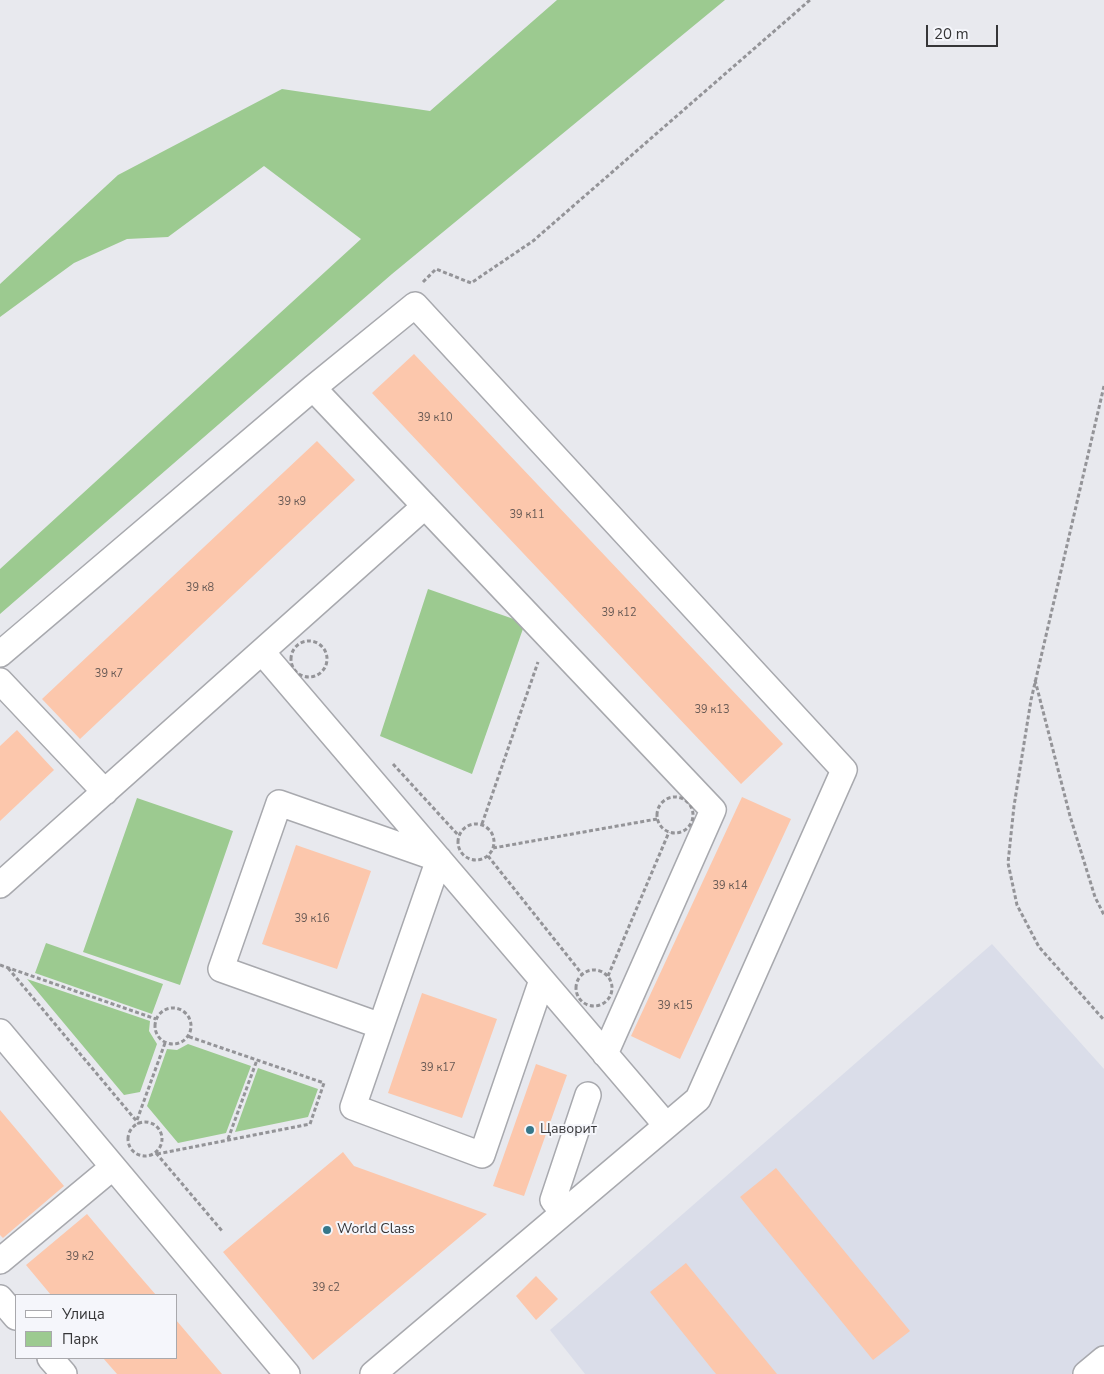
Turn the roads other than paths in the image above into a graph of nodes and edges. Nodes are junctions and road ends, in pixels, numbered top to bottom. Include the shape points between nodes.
1 (313, 388) junction
2 (425, 506) junction
3 (262, 652) junction
4 (0, 654) edge
5 (0, 681) edge
6 (105, 792) junction
7 (439, 859) junction
8 (0, 885) edge
9 (542, 980) junction
10 (381, 1026) junction
11 (0, 1032) edge
12 (605, 1054) junction
13 (588, 1094) dead end
14 (666, 1125) junction
15 (114, 1167) junction
16 (563, 1212) junction
17 (0, 1261) edge
18 (0, 1298) edge
19 (15, 1316) edge
20 (51, 1359) edge
21 (1104, 1359) edge
22 (64, 1374) edge
23 (288, 1374) edge
24 (373, 1374) edge
25 (1086, 1374) edge

1 - 2 lane
1 - 4 lane
1 - 14 lane via 415,305 844,770 698,1098
2 - 3 lane
2 - 12 lane via 713,810
3 - 6 lane
3 - 7 lane
5 - 6 lane
6 - 8 lane
7 - 9 lane
7 - 10 lane
7 - 10 lane via 279,803 221,969
9 - 10 lane via 482,1154 353,1107
9 - 12 lane
11 - 15 lane
12 - 14 lane
13 - 16 lane via 553,1200
14 - 16 lane
15 - 17 lane
15 - 23 lane
16 - 24 lane
18 - 19 lane
20 - 22 lane
21 - 25 lane

